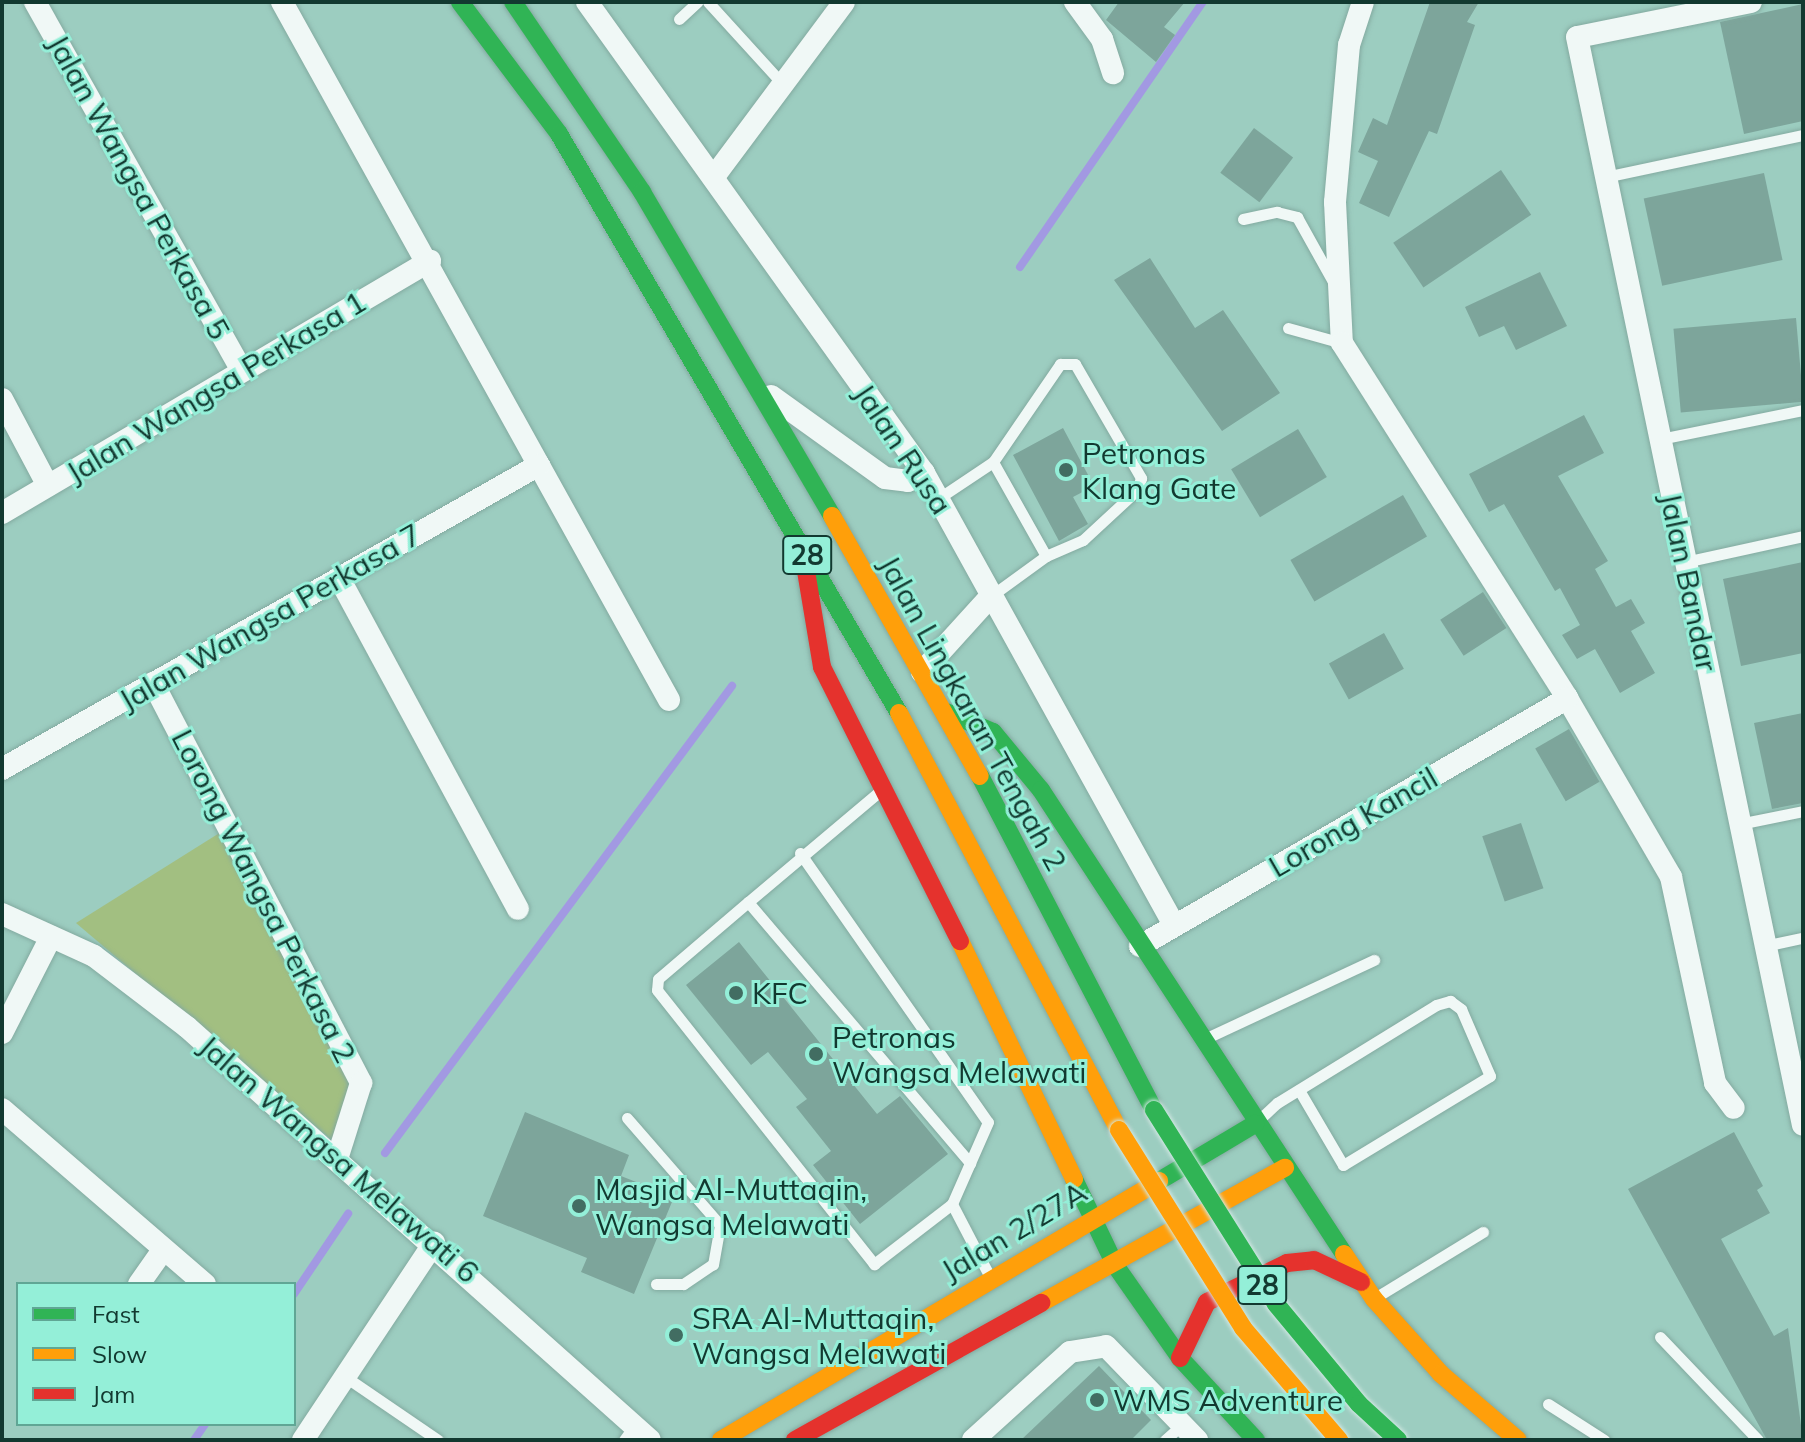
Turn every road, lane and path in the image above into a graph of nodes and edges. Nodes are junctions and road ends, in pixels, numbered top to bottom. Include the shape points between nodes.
1 (35, 2) edge
2 (282, 2) edge
3 (460, 2) edge
4 (513, 2) edge
5 (587, 2) edge
6 (697, 2) edge
7 (708, 2) edge
8 (844, 2) edge
9 (1075, 2) edge
10 (1363, 2) edge
11 (1751, 2) edge
12 (679, 19) dead end
13 (1113, 73) dead end
14 (780, 81) junction
15 (1803, 135) edge
16 (716, 174) junction
17 (1605, 177) junction
18 (1243, 219) dead end
19 (430, 261) junction
20 (1342, 294) junction
21 (1288, 328) dead end
22 (1342, 343) junction
23 (242, 371) junction
24 (751, 381) junction
25 (2, 399) edge
26 (1803, 410) edge
27 (1659, 439) junction
28 (993, 462) junction
29 (539, 465) junction
30 (924, 473) junction
31 (48, 486) junction
32 (939, 498) junction
33 (2, 513) edge
34 (1803, 536) edge
35 (803, 547) junction
36 (1046, 556) junction
37 (1685, 562) junction
38 (339, 578) junction
39 (991, 596) junction
40 (922, 672) junction
41 (153, 683) junction
42 (1567, 698) junction
43 (669, 700) dead end
44 (946, 712) junction
45 (2, 769) edge
46 (886, 787) junction
47 (1803, 811) edge
48 (1738, 824) junction
49 (800, 853) junction
50 (748, 902) junction
51 (518, 909) dead end
52 (2, 914) edge
53 (1174, 925) junction
54 (51, 937) junction
55 (1803, 938) edge
56 (1140, 946) junction
57 (1763, 947) junction
58 (1374, 960) dead end
59 (2, 1033) edge
60 (1201, 1040) junction
61 (1299, 1090) junction
62 (1800, 1096) edge
63 (1734, 1108) dead end
64 (2, 1109) edge
65 (627, 1118) dead end
66 (1255, 1124) junction
67 (1803, 1125) edge
68 (338, 1156) junction
69 (970, 1163) junction
70 (1285, 1168) junction
71 (952, 1204) junction
72 (1091, 1217) junction
73 (1483, 1232) dead end
74 (434, 1243) junction
75 (163, 1250) junction
76 (1115, 1265) junction
77 (990, 1277) junction
78 (140, 1282) edge
79 (203, 1282) edge
80 (656, 1284) dead end
81 (1369, 1291) junction
82 (1660, 1337) dead end
83 (1180, 1358) junction
84 (347, 1378) junction
85 (1548, 1404) dead end
86 (1190, 1432) edge
87 (636, 1435) edge
88 (303, 1440) edge
89 (438, 1440) edge
90 (721, 1440) edge
91 (795, 1440) edge
92 (973, 1440) edge
93 (1165, 1440) edge
94 (1256, 1440) edge
95 (1339, 1440) edge
96 (1398, 1440) edge
97 (1518, 1440) edge
98 (1604, 1440) edge
99 (1758, 1440) edge

1 - 23 street, Jalan Wangsa Perkasa 5
2 - 19 street
3 - 35 main road, 28 via 559,134
4 - 24 main road, Jalan Lingkaran Tengah 2 / 28 via 642,192
5 - 16 street, Jalan Rusa
6 - 12 lane
7 - 14 lane
8 - 14 street
9 - 13 street via 1102,39
10 - 20 street via 1349,45 1338,158
11 - 17 street, Jalan Bandar via 1577,37
14 - 16 street
15 - 17 lane
16 - 30 street, Jalan Rusa
17 - 27 street, Jalan Bandar
18 - 20 lane via 1277,212 1297,217 1309,230 1326,278
19 - 23 street, Jalan Wangsa Perkasa 1
19 - 29 street
20 - 22 street
21 - 22 lane
22 - 42 street
23 - 31 street, Jalan Wangsa Perkasa 1
24 - 30 street via 885,478 908,481
24 - 40 main road, Jalan Lingkaran Tengah 2 / 28
25 - 31 street
26 - 27 lane
27 - 37 street, Jalan Bandar
28 - 32 lane
28 - 36 lane
28 - 36 lane via 1060,364 1075,364 1141,478 1137,490 1083,540
29 - 38 street, Jalan Wangsa Perkasa 7
29 - 43 street
30 - 32 street, Jalan Rusa
31 - 33 street, Jalan Wangsa Perkasa 1
32 - 39 street, Jalan Rusa
34 - 37 lane
35 - 46 main road via 822,667
35 - 95 main road, 28, bridge via 944,792 1119,1130 1243,1328
36 - 39 lane
37 - 48 street, Jalan Bandar
38 - 41 street, Jalan Wangsa Perkasa 7
38 - 51 street
39 - 40 street
39 - 53 street, Jalan Rusa
40 - 44 main road, Jalan Lingkaran Tengah 2 / 28
41 - 45 street, Jalan Wangsa Perkasa 7
41 - 68 street, Lorong Wangsa Perkasa 2 via 361,1083
42 - 53 street, Lorong Kancil
42 - 63 street via 1671,877 1715,1083
44 - 56 main road via 993,732 1032,779
44 - 96 main road, Jalan Lingkaran Tengah 2 / 28, bridge via 1154,1110 1276,1304 1359,1404
46 - 49 lane
46 - 72 main road
47 - 48 lane
48 - 57 street, Jalan Bandar
49 - 50 lane
49 - 69 lane via 988,1122
50 - 69 lane
50 - 71 lane via 658,979 657,990 874,1264
52 - 54 street, Jalan Wangsa Melawati 6
53 - 56 street, Lorong Kancil
54 - 59 street
54 - 68 street, Jalan Wangsa Melawati 6 via 94,956 187,1027
55 - 57 lane
56 - 60 main road
57 - 62 street, Jalan Bandar
58 - 60 lane
60 - 66 main road
61 - 61 lane via 1450,1001 1461,1009 1490,1076 1343,1165
61 - 66 lane
62 - 67 street, Jalan Bandar
64 - 75 street
65 - 80 lane via 720,1225 713,1264 683,1284
66 - 70 main road
66 - 72 main road, Jalan 2/27A
68 - 74 street, Jalan Wangsa Melawati 6
69 - 71 lane
70 - 76 main road
70 - 81 main road
71 - 77 lane
72 - 76 main road
72 - 77 main road, Jalan 2/27A
73 - 81 lane
74 - 84 street
74 - 87 street, Jalan Wangsa Melawati 6
75 - 78 street
75 - 79 street
76 - 83 main road
76 - 91 main road
77 - 90 main road, Jalan 2/27A
81 - 83 main road via 1314,1260 1287,1263 1207,1302
81 - 97 main road via 1441,1374
82 - 99 lane
83 - 94 main road
84 - 88 street
84 - 89 lane
85 - 98 lane
86 - 92 street via 1106,1346 1070,1352
86 - 93 lane

